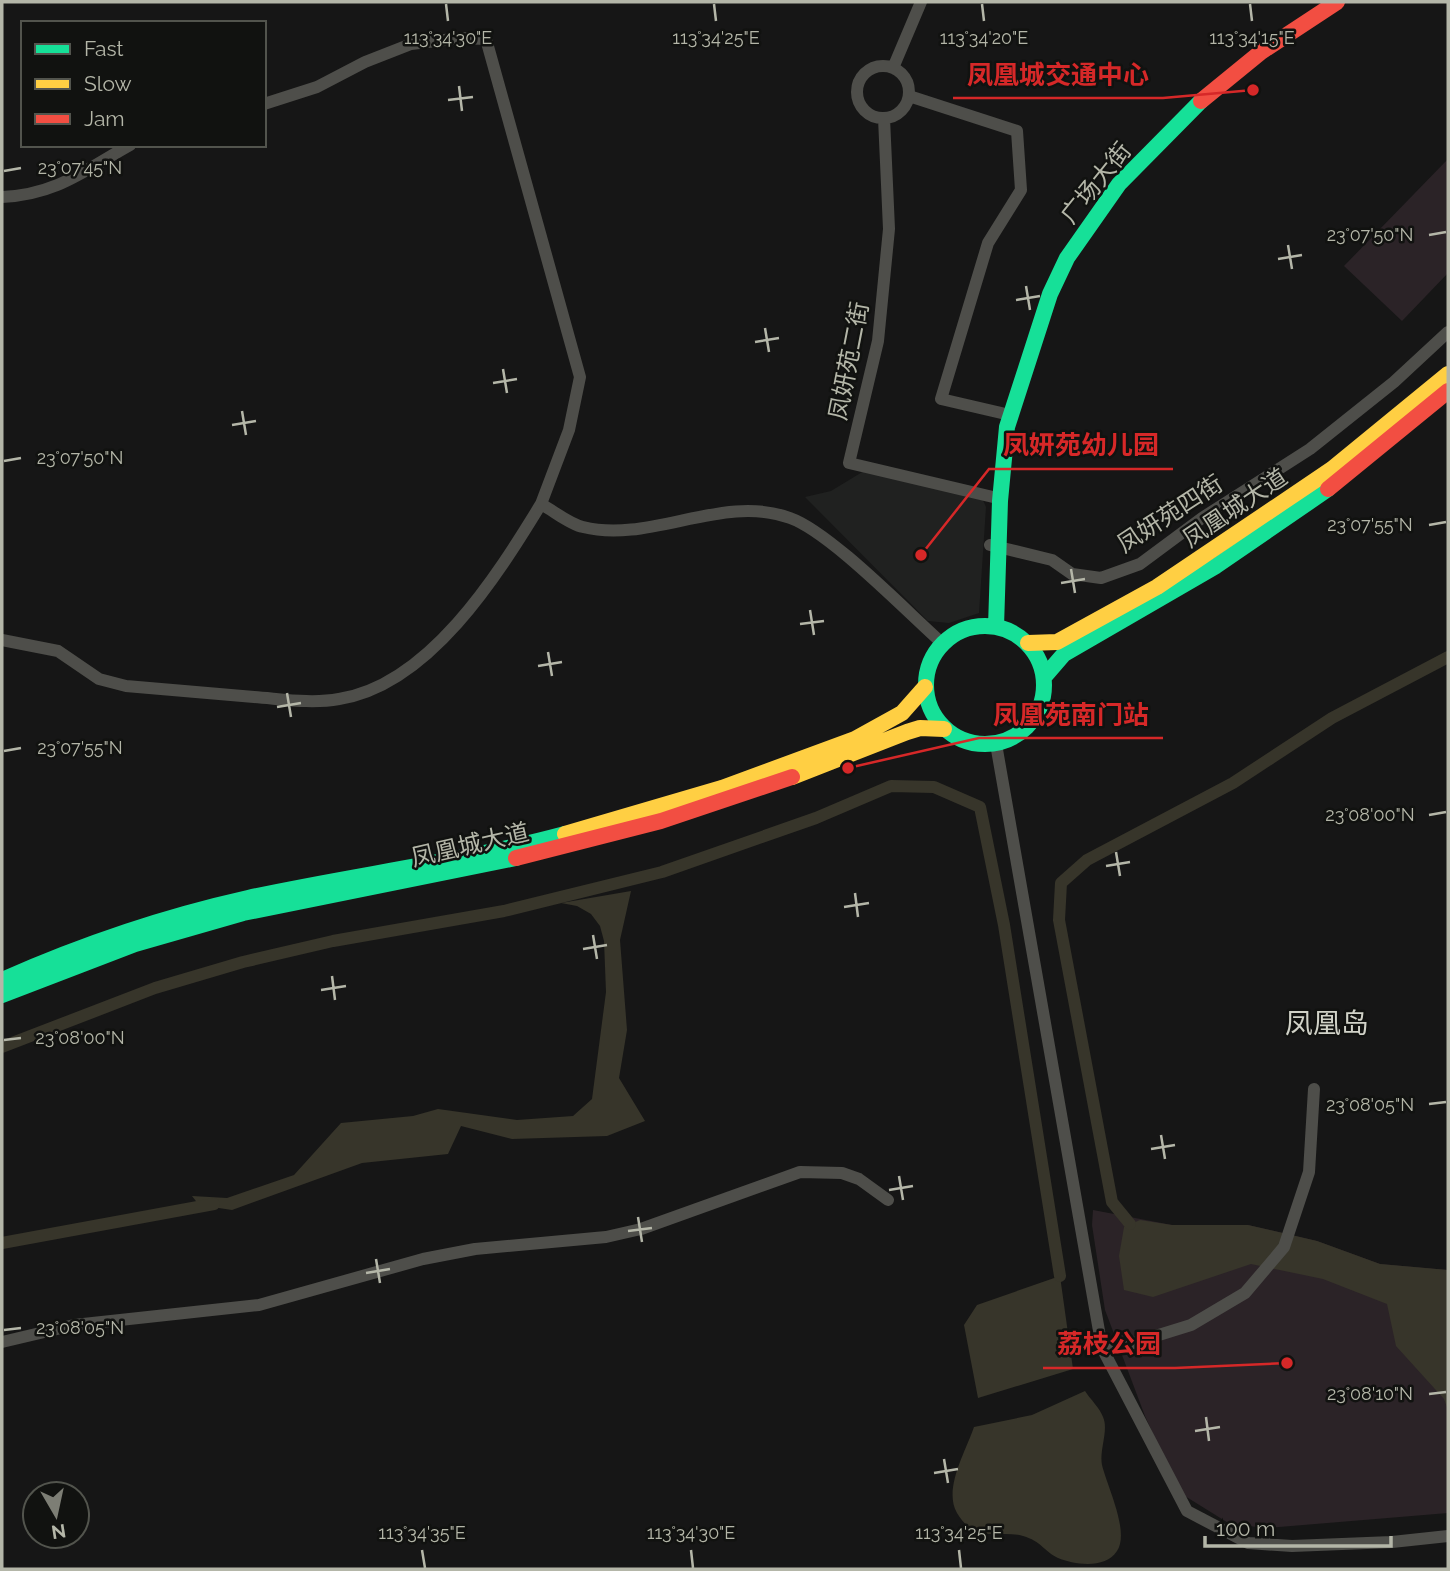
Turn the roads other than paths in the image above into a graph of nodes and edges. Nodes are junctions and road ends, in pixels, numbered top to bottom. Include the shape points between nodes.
1 (921, 2) edge
2 (1337, 2) edge
3 (893, 68) junction
4 (909, 96) junction
5 (266, 103) edge
6 (884, 118) junction
7 (127, 147) edge
8 (2, 197) edge
9 (1448, 332) edge
10 (1448, 374) edge
11 (1448, 391) edge
12 (1010, 415) junction
13 (1000, 469) junction
14 (993, 496) junction
15 (541, 504) junction
16 (995, 546) junction
17 (991, 626) junction
18 (2, 640) edge
19 (942, 643) junction
20 (1028, 643) junction
21 (1045, 677) junction
22 (925, 687) junction
23 (944, 729) junction
24 (996, 744) junction
25 (2, 979) edge
26 (2, 995) edge
27 (1314, 1089) dead end
28 (888, 1200) dead end
29 (2, 1342) edge
30 (1102, 1348) junction
31 (1448, 1536) edge

1 - 3 street
2 - 12 main road, 广场大街 via 1297,24 1186,112 1093,215 1066,260
3 - 4 street via 906,80
3 - 6 street via 868,70 858,84 862,108
4 - 6 street via 900,111
4 - 12 street via 1017,131 1021,190 988,243 941,399
5 - 15 street via 317,87 411,44 486,39 580,377 569,430
6 - 14 street, 凤妍苑二街 via 889,229 878,341 849,463
7 - 8 street via 52,189
9 - 16 street, 凤妍苑四街 via 1310,449 1140,564 1101,578 1072,574 1052,560
10 - 20 main road, 凤凰城大道 via 1332,469 1157,587 1056,642
11 - 21 main road, 凤凰城大道 via 1397,437 1287,518 1150,607 1064,654
12 - 13 main road, 广场大街
13 - 14 main road, 广场大街
13 - 16 main road, 广场大街
14 - 16 main road, 广场大街
15 - 18 street via 502,565 430,650 396,678 356,695 312,701 119,685 99,678 58,651
15 - 19 street via 581,527 615,530 748,511 790,518 825,540
16 - 17 main road, 广场大街
17 - 19 main road via 962,630
17 - 20 main road via 1009,630
19 - 22 main road via 929,663
20 - 21 main road
21 - 24 main road via 1041,708 1028,727
22 - 23 main road via 930,710
22 - 25 main road, 凤凰城大道 via 906,712 889,722 706,793 466,858 217,905 100,941
23 - 24 main road via 964,741
23 - 26 main road, 凤凰城大道 via 907,732 728,800 608,836 185,929
24 - 30 street
27 - 30 street via 1309,1172 1284,1247 1245,1293 1191,1325
28 - 29 street via 842,1173 800,1172 641,1229 606,1237 475,1249 259,1305 74,1325
30 - 31 street via 1187,1511 1248,1543 1378,1543

